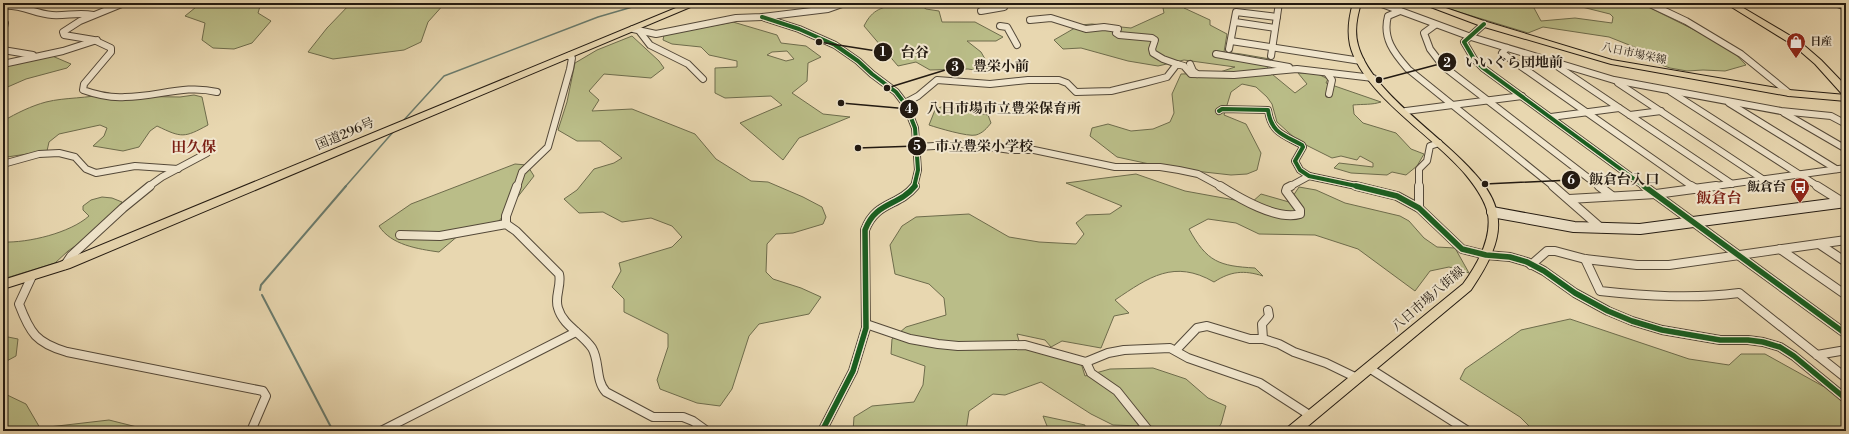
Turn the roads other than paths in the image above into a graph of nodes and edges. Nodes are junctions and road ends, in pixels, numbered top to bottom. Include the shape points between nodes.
1 (124, 3) edge
2 (696, 3) edge
3 (845, 3) edge
4 (1279, 3) edge
5 (1357, 3) edge
6 (1379, 3) edge
7 (1424, 3) edge
8 (1648, 3) edge
9 (1729, 3) edge
10 (1835, 3) edge
11 (3, 6) edge
12 (1004, 7) edge
13 (1846, 7) edge
14 (981, 11) dead end
15 (1400, 11) junction
16 (93, 15) junction
17 (762, 17) junction
18 (1277, 18) junction
19 (1030, 20) dead end
20 (3, 21) edge
21 (1235, 22) junction
22 (1484, 24) junction
23 (1435, 25) junction
24 (1000, 26) dead end
25 (1276, 28) junction
26 (637, 30) junction
27 (3, 32) edge
28 (1471, 37) junction
29 (97, 40) junction
30 (1231, 41) junction
31 (1017, 45) dead end
32 (1272, 48) junction
33 (1507, 48) junction
34 (1229, 49) dead end
35 (3, 50) edge
36 (1216, 54) dead end
37 (45, 55) junction
38 (569, 56) junction
39 (1271, 56) dead end
40 (1361, 61) junction
41 (1550, 62) junction
42 (3, 64) edge
43 (1177, 64) junction
44 (1190, 64) dead end
45 (1297, 70) junction
46 (1327, 72) junction
47 (1197, 74) junction
48 (1372, 78) junction
49 (703, 79) dead end
50 (1614, 80) junction
51 (1667, 90) junction
52 (217, 92) dead end
53 (1846, 92) edge
54 (1789, 93) junction
55 (1329, 94) dead end
56 (1522, 96) junction
57 (1846, 98) edge
58 (1487, 100) junction
59 (1725, 101) junction
60 (905, 103) junction
61 (1453, 105) junction
62 (1619, 108) junction
63 (1218, 111) dead end
64 (1406, 111) junction
65 (1781, 111) junction
66 (1586, 112) junction
67 (1661, 112) junction
68 (1630, 116) junction
69 (1551, 117) junction
70 (1846, 124) edge
71 (1439, 143) junction
72 (918, 147) junction
73 (1846, 149) edge
74 (206, 153) dead end
75 (3, 164) edge
76 (1846, 168) edge
77 (178, 169) junction
78 (1836, 169) junction
79 (1800, 175) junction
80 (1308, 176) junction
81 (1764, 180) junction
82 (1732, 184) junction
83 (1696, 189) junction
84 (1656, 194) junction
85 (1612, 196) junction
86 (1568, 199) junction
87 (1845, 203) edge
88 (1419, 208) junction
89 (1492, 212) junction
90 (1695, 223) junction
91 (506, 224) junction
92 (1603, 230) junction
93 (400, 235) dead end
94 (1846, 240) edge
95 (1819, 244) junction
96 (1780, 249) junction
97 (1486, 255) junction
98 (1739, 256) junction
99 (1585, 260) junction
100 (1846, 262) edge
101 (65, 265) junction
102 (1531, 265) junction
103 (32, 276) junction
104 (3, 285) edge
105 (1846, 295) edge
106 (1268, 310) dead end
107 (866, 324) junction
108 (576, 332) junction
109 (1846, 334) edge
110 (1263, 339) junction
111 (1176, 350) junction
112 (1846, 350) edge
113 (1817, 355) junction
114 (1086, 362) junction
115 (1369, 368) junction
116 (1357, 378) junction
117 (1846, 378) edge
118 (1846, 399) edge
119 (1311, 416) junction
120 (251, 431) edge
121 (381, 431) edge
122 (707, 431) edge
123 (822, 431) edge
124 (1149, 431) edge
125 (1294, 431) edge
126 (1468, 431) edge

1 - 16 street
2 - 26 highway, 国道296号
3 - 17 street via 828,9
4 - 18 street
5 - 40 main road, 八日市場八街線 via 1352,31
6 - 15 street
7 - 22 main road, 八日市場栄線
8 - 54 street via 1741,54
9 - 53 highway via 1802,48
10 - 13 street
11 - 16 street via 18,5 52,14
12 - 14 street
15 - 23 street
15 - 61 street via 1388,16 1384,27 1391,47 1408,69
16 - 29 street via 63,32 64,35
17 - 26 street via 736,18 656,34
17 - 60 street via 795,26 856,58 892,88
18 - 21 street via 1236,12
18 - 25 street
19 - 43 street via 1052,18 1086,29 1111,27 1118,29 1116,33 1119,35 1152,38 1155,40 1153,52
20 - 27 street
21 - 25 street
21 - 30 street
22 - 28 street
22 - 54 main road, 八日市場栄線 via 1618,63
23 - 28 street
23 - 58 street via 1424,33 1436,58
24 - 31 street via 1007,27
25 - 32 street
26 - 38 highway, 国道296号
26 - 49 street via 652,48 684,62
28 - 33 street
28 - 56 street via 1464,42 1474,59
29 - 37 street
29 - 52 street via 111,48 111,52 84,84 83,90 124,98 188,87 202,87
30 - 32 street
30 - 34 street
32 - 39 street
32 - 40 street
33 - 41 street
33 - 66 street via 1502,53
35 - 37 street via 27,55
36 - 45 street
37 - 42 street
38 - 91 street via 572,58 570,69 548,147 522,172 506,216
38 - 101 highway, 国道296号
40 - 48 main road, 八日市場八街線
41 - 50 street
41 - 62 street
43 - 47 street via 1184,66 1190,74
43 - 60 street via 1167,77 1097,93 1076,92 1067,83 1059,80 990,84 937,80
44 - 47 street via 1192,71
45 - 46 street
45 - 47 street via 1234,75
46 - 48 street
46 - 55 street via 1332,80
48 - 64 main road, 八日市場八街線
50 - 51 street
50 - 67 street
51 - 59 street
51 - 79 street
54 - 57 main road, 八日市場栄線
56 - 58 street
56 - 69 street
58 - 61 street
58 - 85 street
59 - 65 street
59 - 78 street
60 - 72 street via 917,130
61 - 64 street
61 - 86 street
62 - 66 street
62 - 68 street
63 - 80 street via 1222,108 1268,110 1273,128 1302,145 1295,161 1297,168
64 - 71 main road, 八日市場八街線
65 - 70 street via 1831,116
65 - 73 street
66 - 69 street
66 - 83 street
67 - 68 street
67 - 81 street
68 - 82 street
69 - 84 street
71 - 88 street via 1430,146 1427,161 1419,169
71 - 89 main road, 八日市場八街線 via 1473,178
72 - 80 street via 967,144 1011,150 1034,150 1115,167 1179,170 1213,180 1255,206 1293,216 1300,214 1300,210 1286,191 1287,188
72 - 107 street via 918,179 915,186 905,197 881,208 867,222
74 - 77 street
75 - 77 street via 36,155 55,154 70,155 91,172 97,173 130,166
76 - 78 street
77 - 101 street via 134,199 71,256
78 - 79 street
79 - 81 street
79 - 87 street
80 - 88 street via 1387,193
81 - 82 street
82 - 83 street
83 - 84 street
84 - 85 street
84 - 90 street
85 - 86 street
86 - 92 street
87 - 90 street
88 - 97 street via 1462,249
89 - 92 street
89 - 97 main road, 八日市場八街線 via 1491,241
90 - 92 street
90 - 98 street
91 - 93 street via 438,237
91 - 108 street via 516,230 560,274 557,306 561,315
94 - 95 street
95 - 96 street
95 - 100 street
96 - 98 street
96 - 105 street
97 - 102 street via 1510,257
97 - 115 main road, 八日市場八街線 via 1476,276 1467,287
98 - 99 street via 1669,265
98 - 109 street
99 - 102 street via 1547,251
99 - 113 street via 1600,292 1678,298 1706,298 1739,293
101 - 103 highway, 国道296号
102 - 118 street via 1608,312 1632,321 1662,330 1720,340 1763,342 1780,347
103 - 104 highway, 国道296号
103 - 120 street via 19,304 28,328 38,342 67,352 263,391 266,396
106 - 110 street via 1269,316 1262,324
107 - 114 street via 910,339 938,344 1024,345
107 - 123 street via 853,371
108 - 121 street
108 - 122 street via 592,348 603,390 654,418 683,417
110 - 111 street via 1250,339 1202,326
110 - 116 street
111 - 114 street via 1124,350
111 - 119 street via 1188,358 1260,383
112 - 113 street
113 - 117 street
114 - 124 street via 1088,370 1116,390
115 - 116 main road, 八日市場八街線
115 - 126 street
116 - 119 main road, 八日市場八街線
119 - 125 main road, 八日市場八街線

